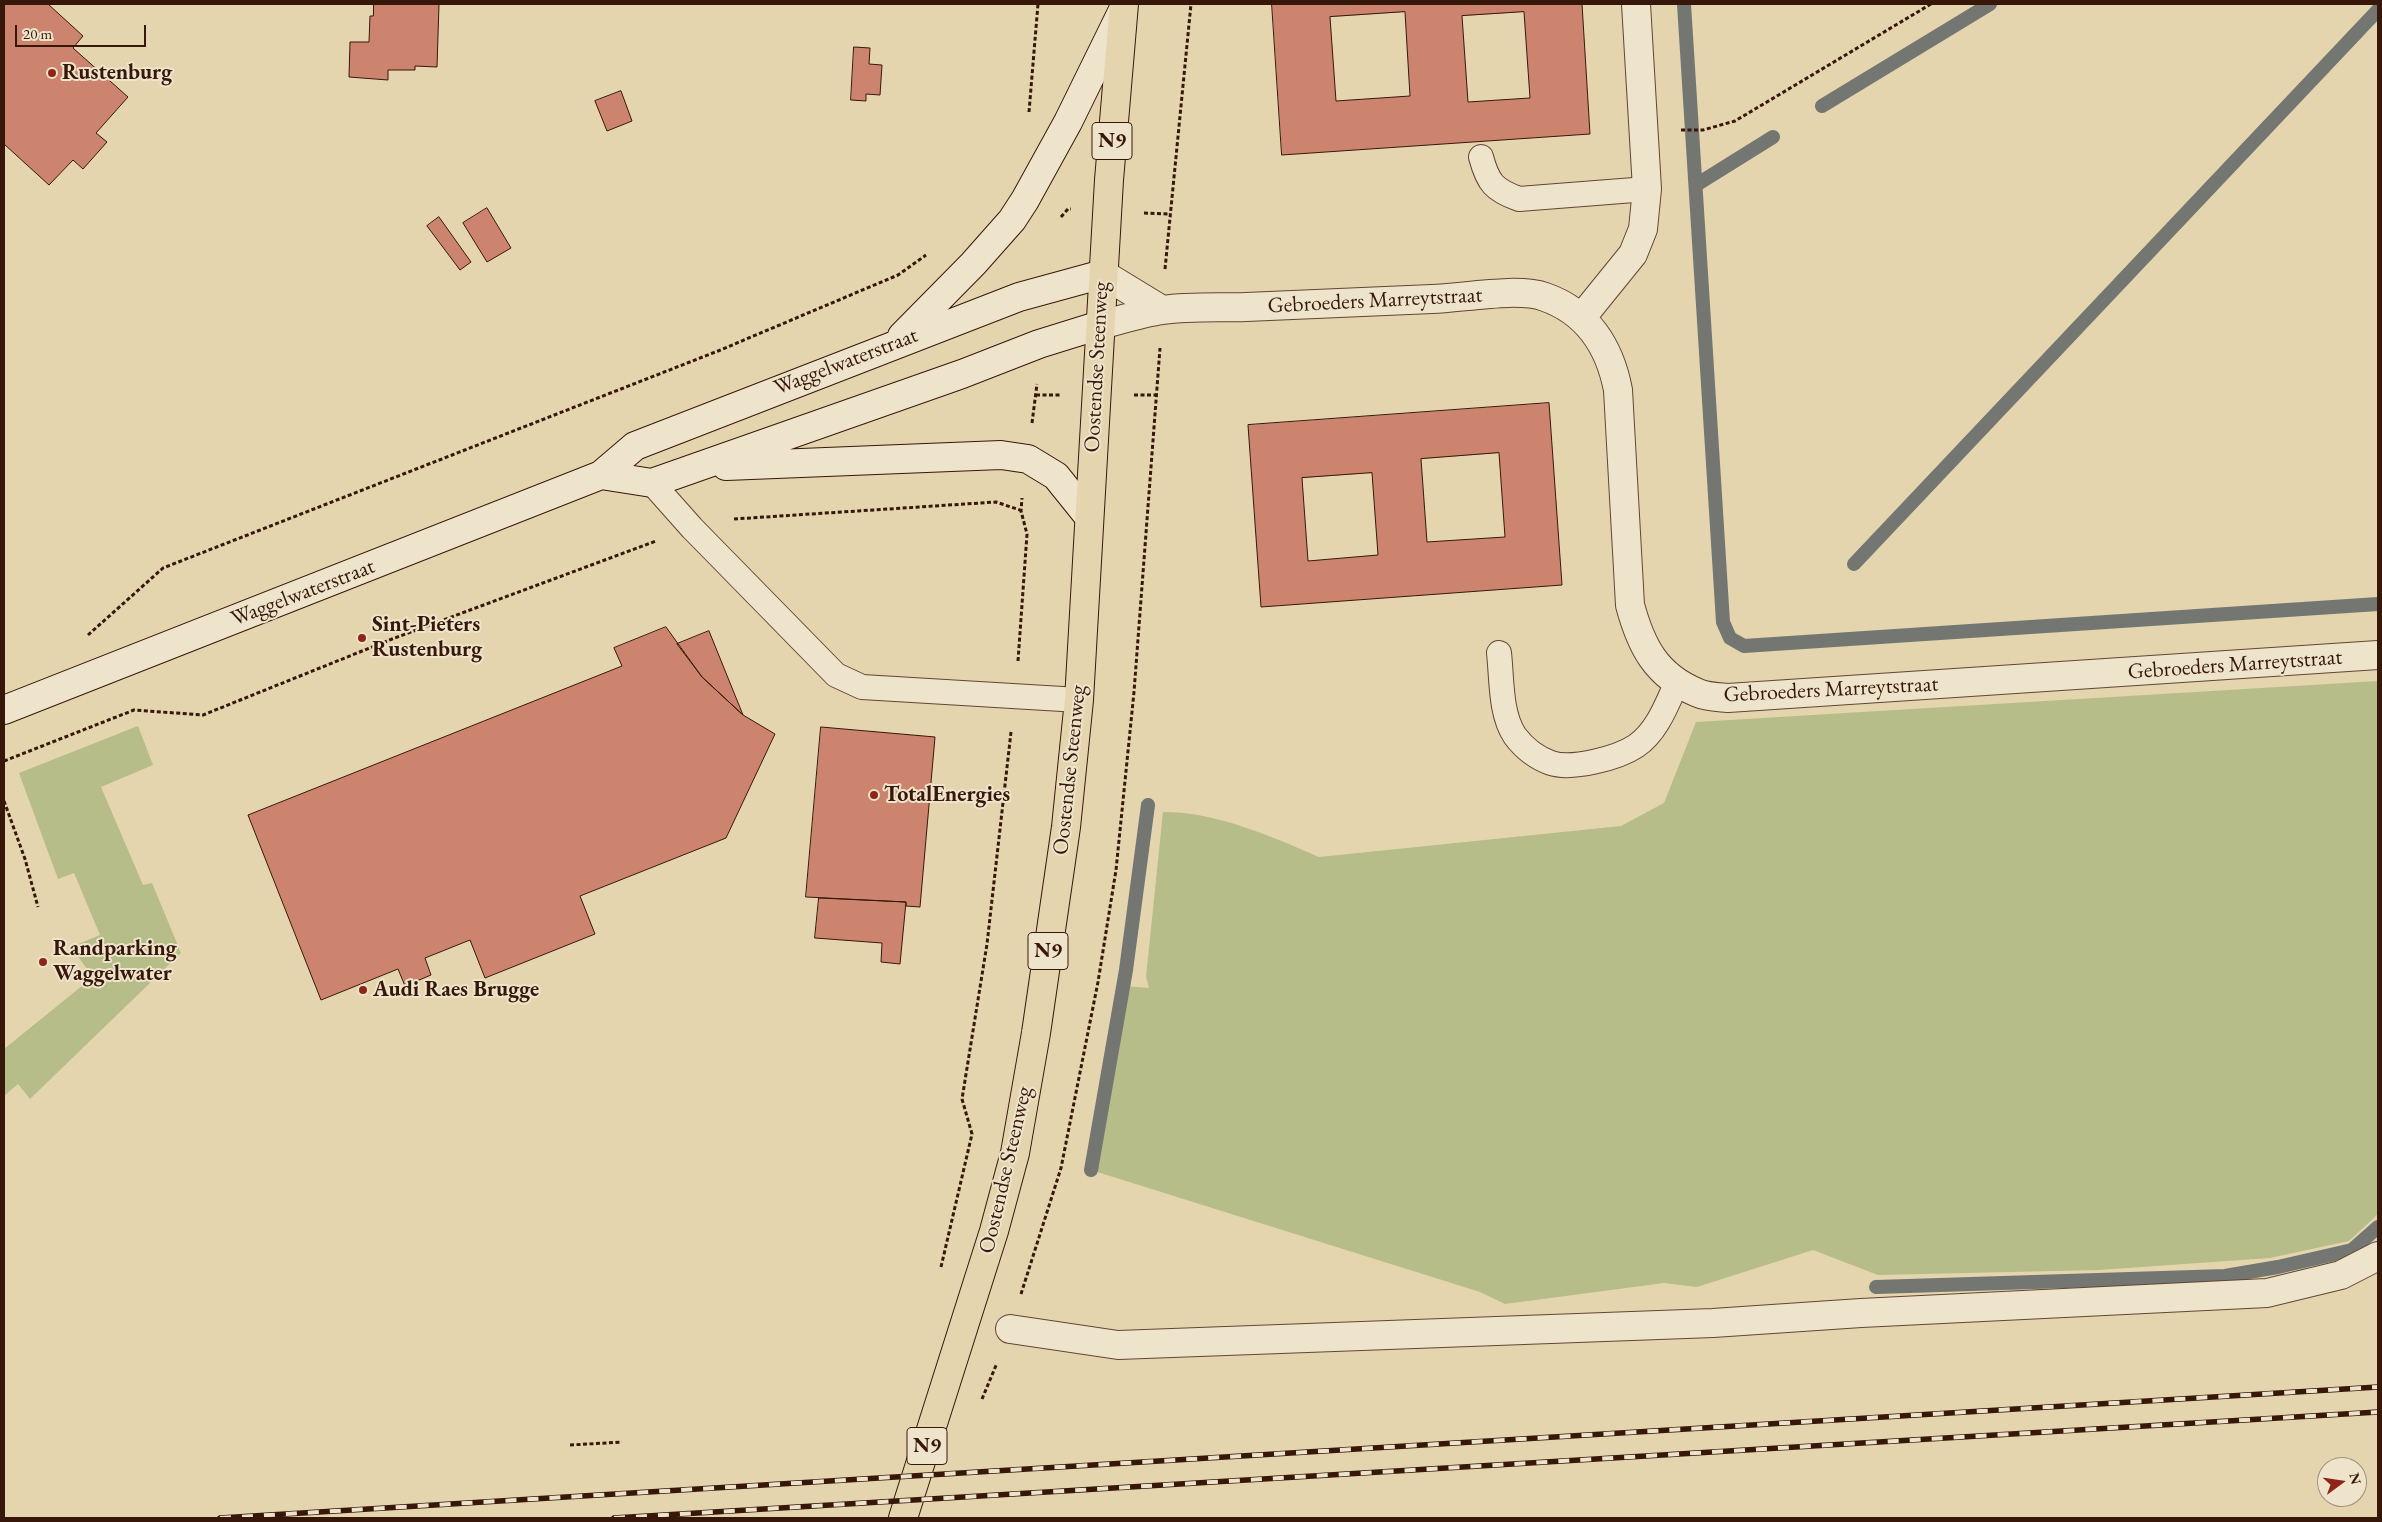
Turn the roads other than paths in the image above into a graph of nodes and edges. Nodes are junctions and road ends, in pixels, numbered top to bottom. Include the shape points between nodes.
1 (1636, 4) edge
2 (1124, 6) edge
3 (1481, 157) dead end
4 (1647, 189) junction
5 (1103, 274) junction
6 (1162, 310) junction
7 (1582, 317) junction
8 (1100, 325) junction
9 (894, 344) junction
10 (694, 468) junction
11 (601, 475) junction
12 (652, 483) junction
13 (1089, 517) junction
14 (1499, 653) dead end
15 (2378, 655) edge
16 (1677, 682) junction
17 (1078, 700) junction
18 (4, 710) edge
19 (2378, 1256) edge
20 (1010, 1329) dead end
21 (903, 1518) edge

1 - 4 street
2 - 5 main road, Oostendse Steenweg / N9
2 - 9 street via 1068,122 1012,220 946,293
3 - 4 lane via 1486,178 1501,193 1519,199
4 - 7 street via 1643,229 1633,254
5 - 6 street
5 - 8 main road, Oostendse Steenweg / N9
5 - 9 street, Waggelwaterstraat via 1042,289
6 - 7 street, Gebroeders Marreytstraat via 1522,293 1550,298
6 - 8 street, Gebroeders Marreytstraat
7 - 16 street, Gebroeders Marreytstraat via 1608,355 1618,390 1630,605 1639,637 1655,663
8 - 10 street
8 - 13 main road, Oostendse Steenweg / N9
9 - 11 street, Waggelwaterstraat via 634,446
10 - 12 street
10 - 13 street via 1001,455 1028,460 1056,476
11 - 12 street
11 - 18 street, Waggelwaterstraat
12 - 17 lane via 836,675 862,687
13 - 17 main road, Oostendse Steenweg / N9
14 - 16 lane via 1506,711 1514,735 1531,753 1552,763 1603,760 1636,746 1657,724
15 - 16 street, Gebroeders Marreytstraat via 1728,698 1699,694
17 - 21 main road, Oostendse Steenweg / N9 via 1066,827 1015,1153 977,1288
19 - 20 street via 2341,1276 2267,1293 1713,1323 1118,1345

